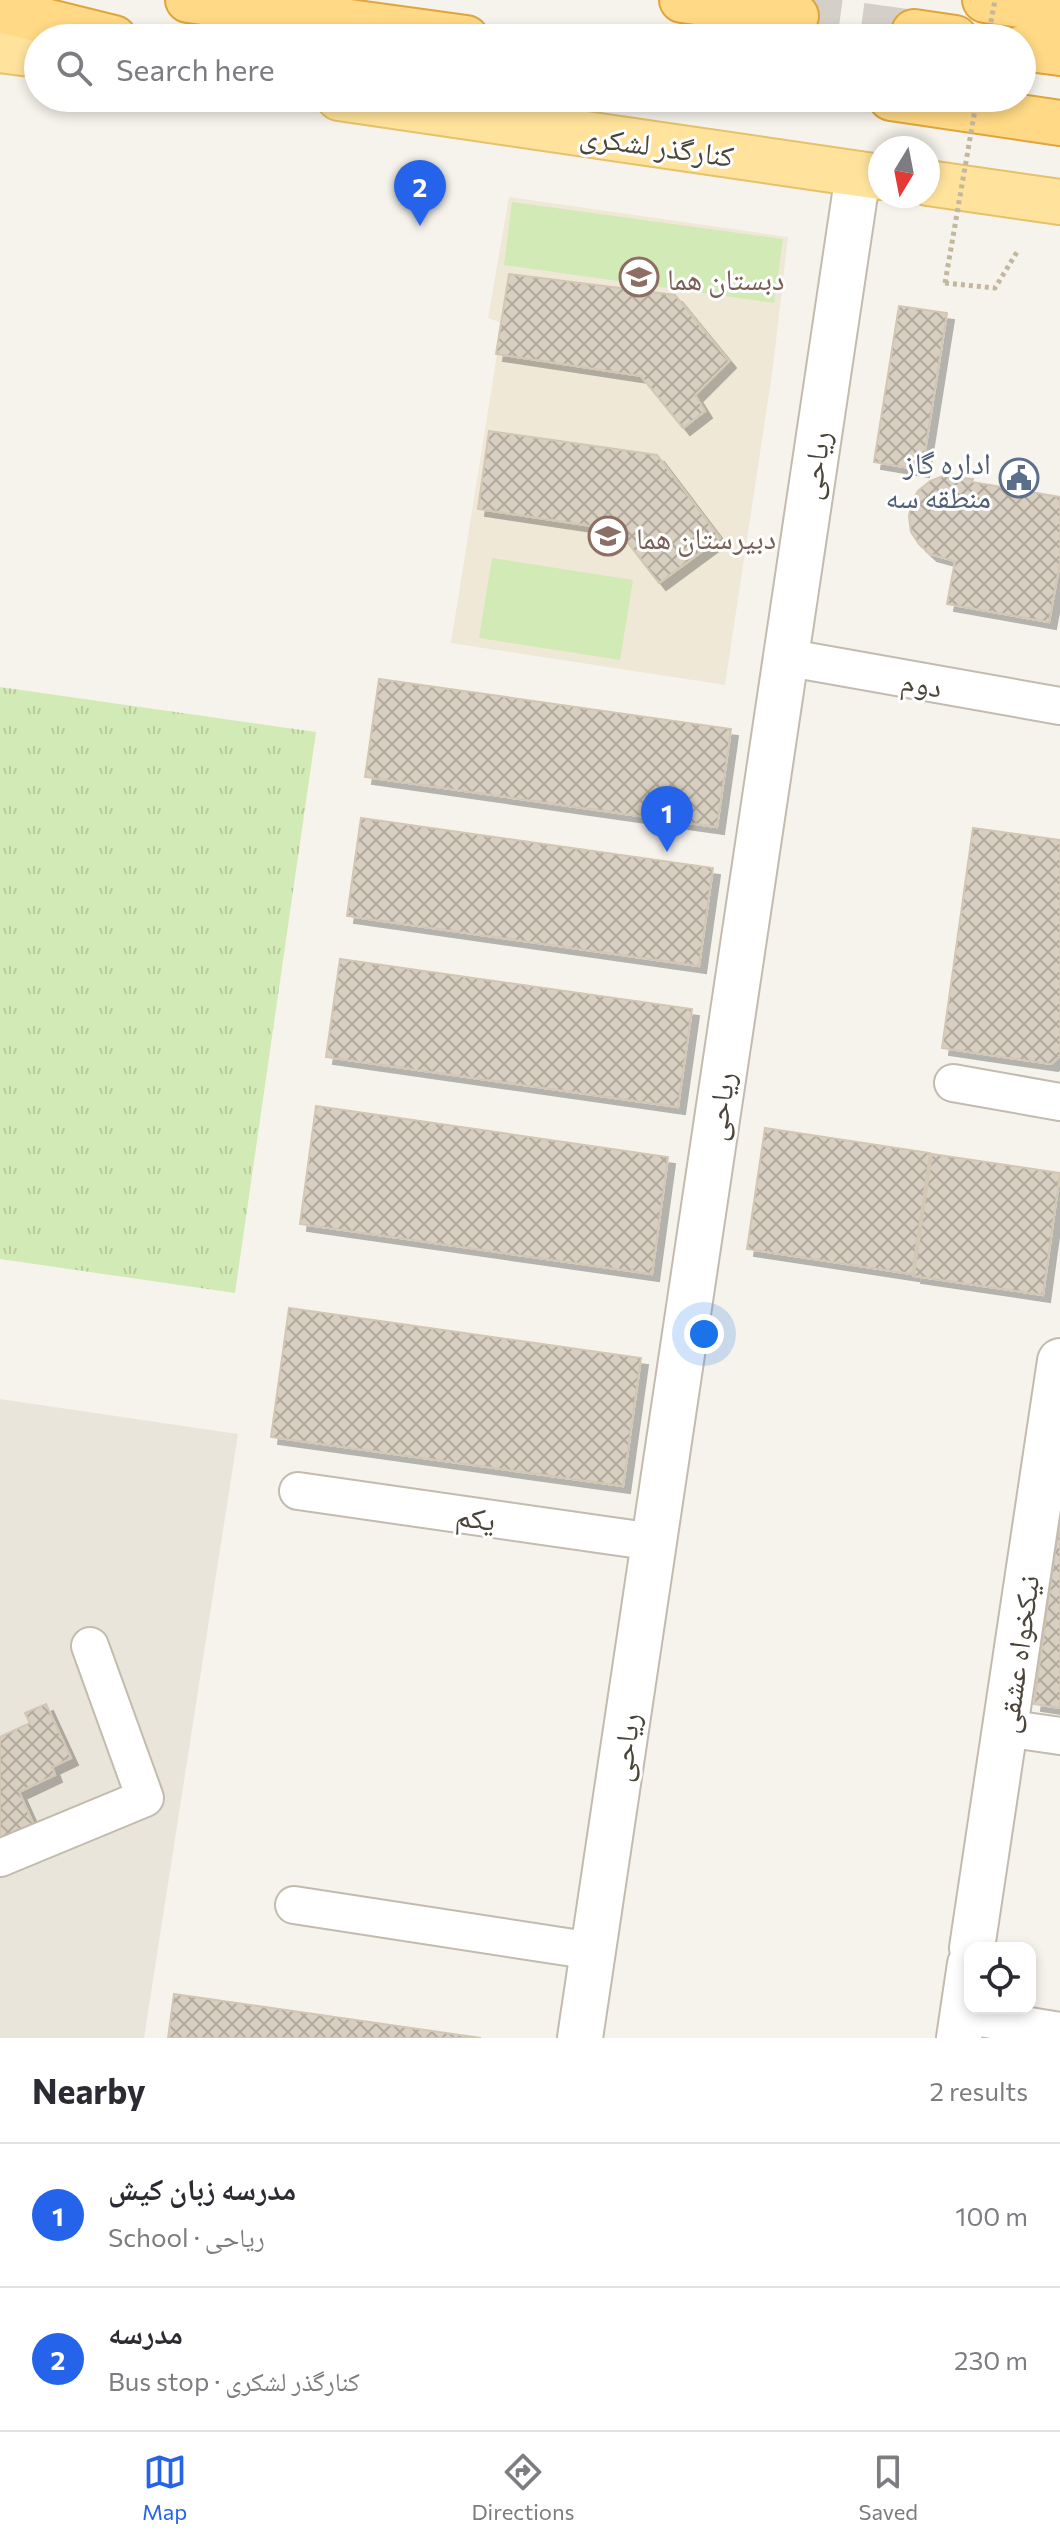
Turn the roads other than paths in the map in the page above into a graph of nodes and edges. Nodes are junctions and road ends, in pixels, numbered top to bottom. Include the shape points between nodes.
1 (188, 0) edge
2 (682, 0) edge
3 (985, 0) edge
4 (0, 10) edge
5 (1060, 11) edge
6 (796, 16) tunnel mouth
7 (57, 24) edge
8 (364, 24) edge
9 (0, 50) edge
10 (1036, 50) edge
11 (24, 53) edge
12 (1060, 53) edge
13 (435, 112) edge
14 (986, 112) edge
15 (1060, 123) edge
16 (868, 175) edge
17 (868, 181) edge
18 (940, 185) edge
19 (1060, 202) edge
20 (784, 657) junction
21 (1060, 706) edge
22 (953, 1083) dead end
23 (1060, 1102) edge
24 (1060, 1361) edge
25 (298, 1491) dead end
26 (654, 1542) junction
27 (90, 1646) dead end
28 (1005, 1728) junction
29 (1060, 1736) edge
30 (0, 1858) edge
31 (294, 1905) dead end
32 (973, 1942) edge
33 (593, 1951) junction
34 (964, 2005) edge
35 (961, 2026) edge
36 (1060, 2031) edge
37 (580, 2038) edge

1 - 8 highway
2 - 6 highway
3 - 5 highway
4 - 7 highway
9 - 11 main road
10 - 12 highway
13 - 16 main road, کنارگذر لشکری
14 - 15 highway
17 - 20 street, ریاحی
18 - 19 main road
20 - 21 street, دوم
20 - 26 street, ریاحی
22 - 23 street
24 - 28 street, نیکخواه عشقی
25 - 26 street, یکم
26 - 33 street, ریاحی
27 - 30 street via 145,1798
28 - 29 street
28 - 32 street, نیکخواه عشقی
31 - 33 street
33 - 37 street, ریاحی
34 - 35 street
35 - 36 street

